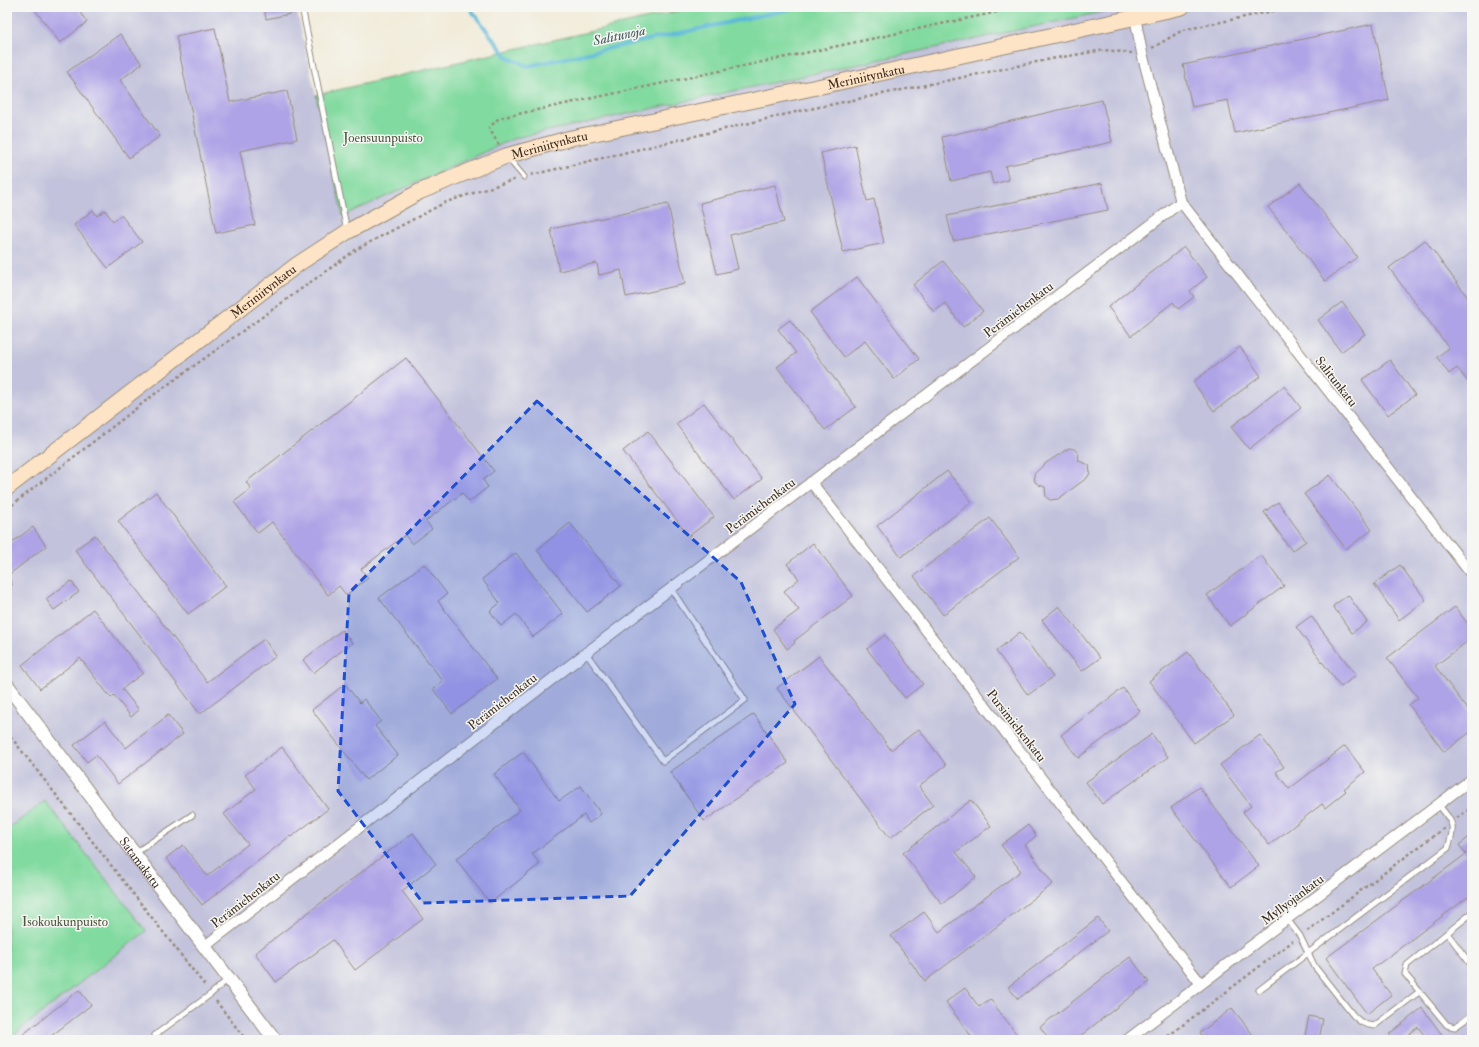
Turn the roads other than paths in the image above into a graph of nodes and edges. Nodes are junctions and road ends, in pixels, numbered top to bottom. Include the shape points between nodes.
1 (302, 7) edge
2 (1182, 7) edge
3 (1135, 17) junction
4 (506, 156) junction
5 (524, 177) road end
6 (1181, 202) junction
7 (347, 232) junction
8 (811, 482) junction
9 (7, 488) edge
10 (1472, 575) edge
11 (671, 588) junction
12 (586, 653) junction
13 (7, 685) edge
14 (1472, 779) edge
15 (1438, 804) junction
16 (192, 814) dead end
17 (135, 853) junction
18 (1472, 913) edge
19 (1287, 919) junction
20 (1446, 933) junction
21 (205, 946) junction
22 (1308, 954) junction
23 (1472, 966) edge
24 (229, 978) junction
25 (1201, 984) junction
26 (1259, 990) dead end
27 (1419, 992) junction
28 (1472, 1015) edge
29 (155, 1035) dead end
30 (276, 1040) edge
31 (1127, 1040) edge

1 - 7 lane
2 - 3 main road, Meriniitynkatu
3 - 4 main road, Meriniitynkatu via 571,138
3 - 6 street via 1142,54
4 - 5 lane
4 - 7 main road, Meriniitynkatu via 419,192
6 - 8 street, Perämiehenkatu
6 - 10 street, Salitunkatu
7 - 9 main road, Meriniitynkatu via 298,264
8 - 11 street, Perämiehenkatu
8 - 25 street, Pursimiehenkatu
11 - 12 street, Perämiehenkatu
11 - 12 lane via 745,700 663,761
12 - 21 street, Perämiehenkatu
13 - 17 street, Satamakatu
14 - 15 street, Myllyojankatu
15 - 19 street, Myllyojankatu
15 - 22 lane via 1452,822 1453,833 1448,848
16 - 17 lane
17 - 21 street, Satamakatu
18 - 20 lane
19 - 22 lane via 1300,936
19 - 25 street, Myllyojankatu
20 - 23 lane
20 - 27 lane via 1407,965 1405,974
21 - 24 street, Satamakatu
22 - 26 lane
22 - 27 lane via 1348,1009 1366,1025 1374,1026
24 - 29 lane
24 - 30 street, Satamakatu
25 - 31 street, Myllyojankatu
27 - 28 lane via 1447,1025 1455,1027

